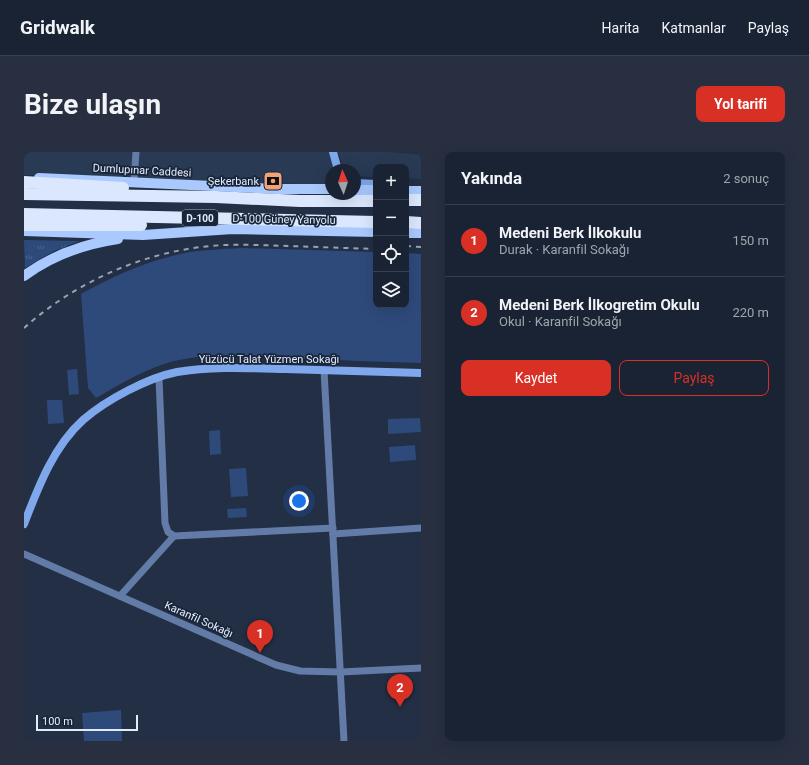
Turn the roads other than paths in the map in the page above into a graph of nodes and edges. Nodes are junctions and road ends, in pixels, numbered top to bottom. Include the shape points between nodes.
1 (136, 152) edge
2 (332, 152) edge
3 (336, 164) edge
4 (24, 178) edge
5 (134, 181) junction
6 (24, 182) edge
7 (361, 183) edge
8 (373, 184) edge
9 (325, 189) edge
10 (409, 189) edge
11 (361, 190) edge
12 (373, 190) edge
13 (421, 190) edge
14 (24, 194) edge
15 (216, 197) junction
16 (373, 200) edge
17 (409, 200) edge
18 (421, 200) edge
19 (24, 214) edge
20 (200, 218) junction
21 (373, 222) edge
22 (409, 222) edge
23 (421, 223) edge
24 (24, 225) edge
25 (24, 232) edge
26 (373, 232) edge
27 (409, 233) edge
28 (421, 233) edge
29 (143, 236) junction
30 (24, 276) edge
31 (324, 370) junction
32 (421, 373) edge
33 (159, 378) junction
34 (24, 524) edge
35 (421, 528) edge
36 (333, 531) junction
37 (174, 536) junction
38 (24, 554) edge
39 (120, 596) junction
40 (421, 668) edge
41 (341, 672) junction
42 (344, 741) edge

1 - 5 street
2 - 3 street
4 - 5 main road, Dumlupınar Caddesi
5 - 9 main road, Dumlupınar Caddesi
6 - 15 highway
7 - 8 street
10 - 13 main road
11 - 12 main road
14 - 15 highway, D-100
15 - 16 highway, D-100 via 300,201
17 - 18 highway
19 - 20 highway, D-100
20 - 21 highway, D-100
20 - 24 highway via 155,224
22 - 23 highway
25 - 29 main road, D-100 Güney Yanyolu
26 - 29 main road, D-100 Güney Yanyolu via 233,229
27 - 28 main road
29 - 30 main road via 80,247 52,259
31 - 32 street, Yüzücü Talat Yüzmen Sokağı
31 - 33 street, Yüzücü Talat Yüzmen Sokağı via 206,369
31 - 36 street
33 - 34 street, Yüzücü Talat Yüzmen Sokağı via 147,381 106,403 83,421 64,443 48,468
33 - 37 street via 165,523 168,532
35 - 36 street
36 - 37 street
36 - 41 street
37 - 39 street
38 - 39 street, Karanfil Sokağı
39 - 41 street, Karanfil Sokağı via 276,665 300,671
40 - 41 street, Karanfil Sokağı
41 - 42 street

